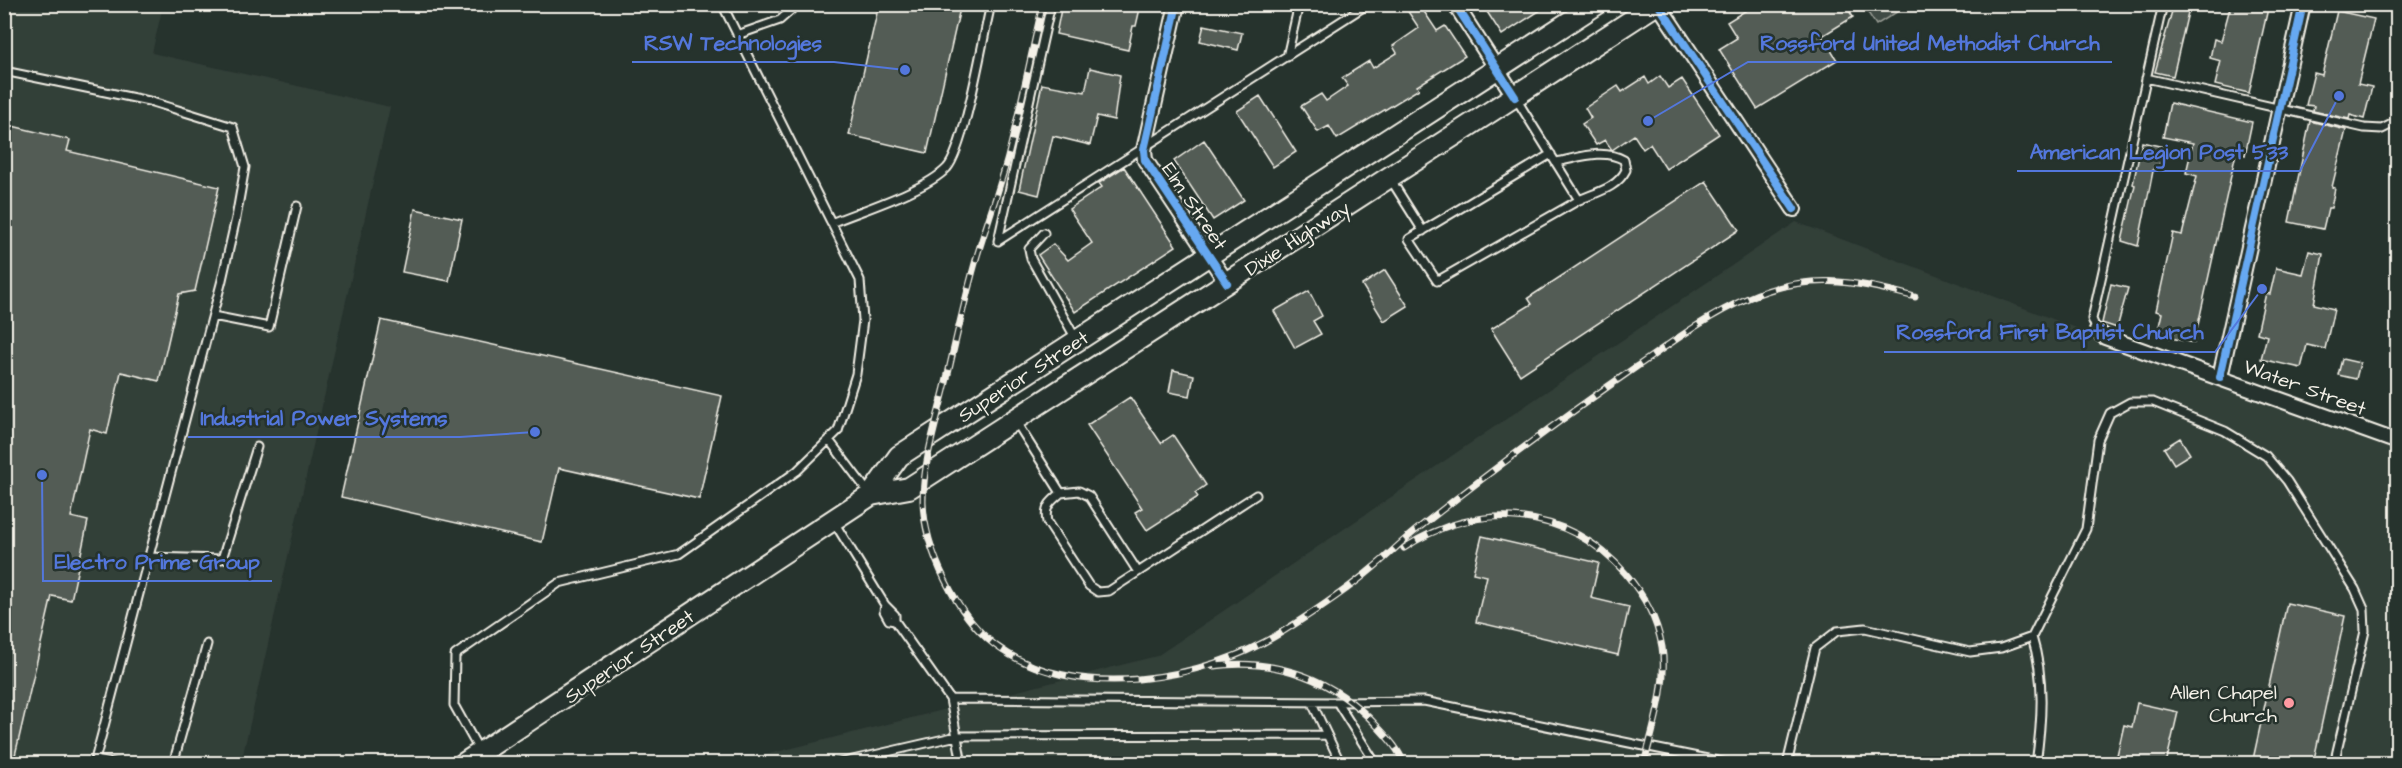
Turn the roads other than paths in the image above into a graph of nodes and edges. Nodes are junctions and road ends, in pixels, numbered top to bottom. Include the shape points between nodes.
1 (722, 4) edge
2 (798, 4) edge
3 (988, 4) edge
4 (1051, 4) edge
5 (1177, 4) edge
6 (1299, 4) edge
7 (1368, 4) edge
8 (1455, 4) edge
9 (1598, 4) edge
10 (1658, 4) edge
11 (2163, 4) edge
12 (2303, 4) edge
13 (737, 35) junction
14 (1287, 57) junction
15 (1497, 69) junction
16 (4, 71) edge
17 (2146, 78) junction
18 (1515, 97) junction
19 (2280, 107) junction
20 (2397, 121) edge
21 (1144, 150) junction
22 (1551, 154) junction
23 (1556, 162) junction
24 (1390, 178) junction
25 (1579, 200) junction
26 (297, 206) dead end
27 (1794, 209) dead end
28 (831, 223) junction
29 (1423, 231) junction
30 (1044, 233) dead end
31 (1209, 256) junction
32 (1227, 283) junction
33 (213, 316) junction
34 (2097, 331) joint
35 (1077, 341) junction
36 (2220, 377) junction
37 (998, 393) junction
38 (1015, 420) junction
39 (829, 440) junction
40 (2397, 442) edge
41 (257, 447) dead end
42 (1062, 493) junction
43 (871, 495) junction
44 (1256, 495) dead end
45 (833, 520) junction
46 (149, 557) junction
47 (1138, 572) junction
48 (2032, 637) junction
49 (207, 644) dead end
50 (950, 699) junction
51 (1337, 702) junction
52 (1312, 703) junction
53 (1327, 735) junction
54 (957, 736) junction
55 (480, 753) junction
56 (1686, 754) junction
57 (94, 762) edge
58 (118, 764) edge
59 (173, 764) edge
60 (463, 764) edge
61 (835, 764) edge
62 (962, 764) edge
63 (1341, 764) edge
64 (1376, 764) edge
65 (1683, 764) edge
66 (1732, 764) edge
67 (1787, 764) edge
68 (2036, 764) edge
69 (2334, 764) edge

1 - 13 lane
2 - 13 lane via 780,20
3 - 28 lane via 990,13 960,141 948,167 930,182
4 - 21 lane via 998,241
5 - 21 street, Elm Street
6 - 14 lane
7 - 14 lane
8 - 15 street
9 - 15 main road, Superior Street
10 - 18 main road, Dixie Highway
10 - 27 street
11 - 17 lane
12 - 19 street
13 - 28 lane
14 - 21 lane
15 - 18 street
15 - 31 main road, Superior Street
16 - 33 lane via 149,101 233,127 245,166
17 - 19 lane
17 - 34 lane via 2092,319
18 - 22 lane
18 - 24 main road, Dixie Highway
19 - 20 lane via 2364,128 2382,129
19 - 36 street
21 - 31 street, Elm Street via 1150,169
22 - 23 lane
22 - 29 lane
23 - 25 lane
23 - 25 lane via 1601,153 1624,160 1626,170 1622,178
24 - 29 lane
24 - 32 main road, Dixie Highway
25 - 29 lane via 1437,281 1409,239
26 - 33 lane via 269,327
28 - 39 lane via 860,280 863,320 856,374 838,431
30 - 35 lane via 1029,249 1031,259
31 - 32 street, Elm Street
31 - 35 main road, Superior Street
32 - 38 main road, Dixie Highway
33 - 46 lane
34 - 36 street, Water Street
35 - 37 main road, Superior Street
36 - 40 street, Water Street
37 - 38 main road
37 - 43 main road, Superior Street via 899,456
38 - 42 lane
38 - 43 main road, Dixie Highway via 909,489
39 - 43 lane
39 - 55 lane via 797,471 679,554 559,583 455,655 454,705
41 - 46 lane via 222,559
42 - 47 lane via 1079,491 1089,496
42 - 47 lane via 1050,501 1045,511 1047,522 1089,586 1098,592 1109,591
43 - 45 main road, Superior Street
44 - 47 lane
45 - 50 lane via 885,605 889,620 895,621
45 - 55 main road, Superior Street
46 - 57 lane
48 - 67 lane via 2001,648 1970,652 1865,628 1837,631 1815,648
48 - 68 lane via 2041,664 2042,720
48 - 69 lane via 2086,529 2098,440 2110,413 2130,402 2154,402 2225,431 2266,456 2287,481 2364,609 2365,631
49 - 59 lane
50 - 52 lane
50 - 54 lane
51 - 52 lane
51 - 56 lane via 1424,701
51 - 64 lane
52 - 53 lane
53 - 54 lane
53 - 63 lane
54 - 61 lane
54 - 62 lane
55 - 60 main road, Superior Street
56 - 65 lane
56 - 66 lane
57 - 58 lane

